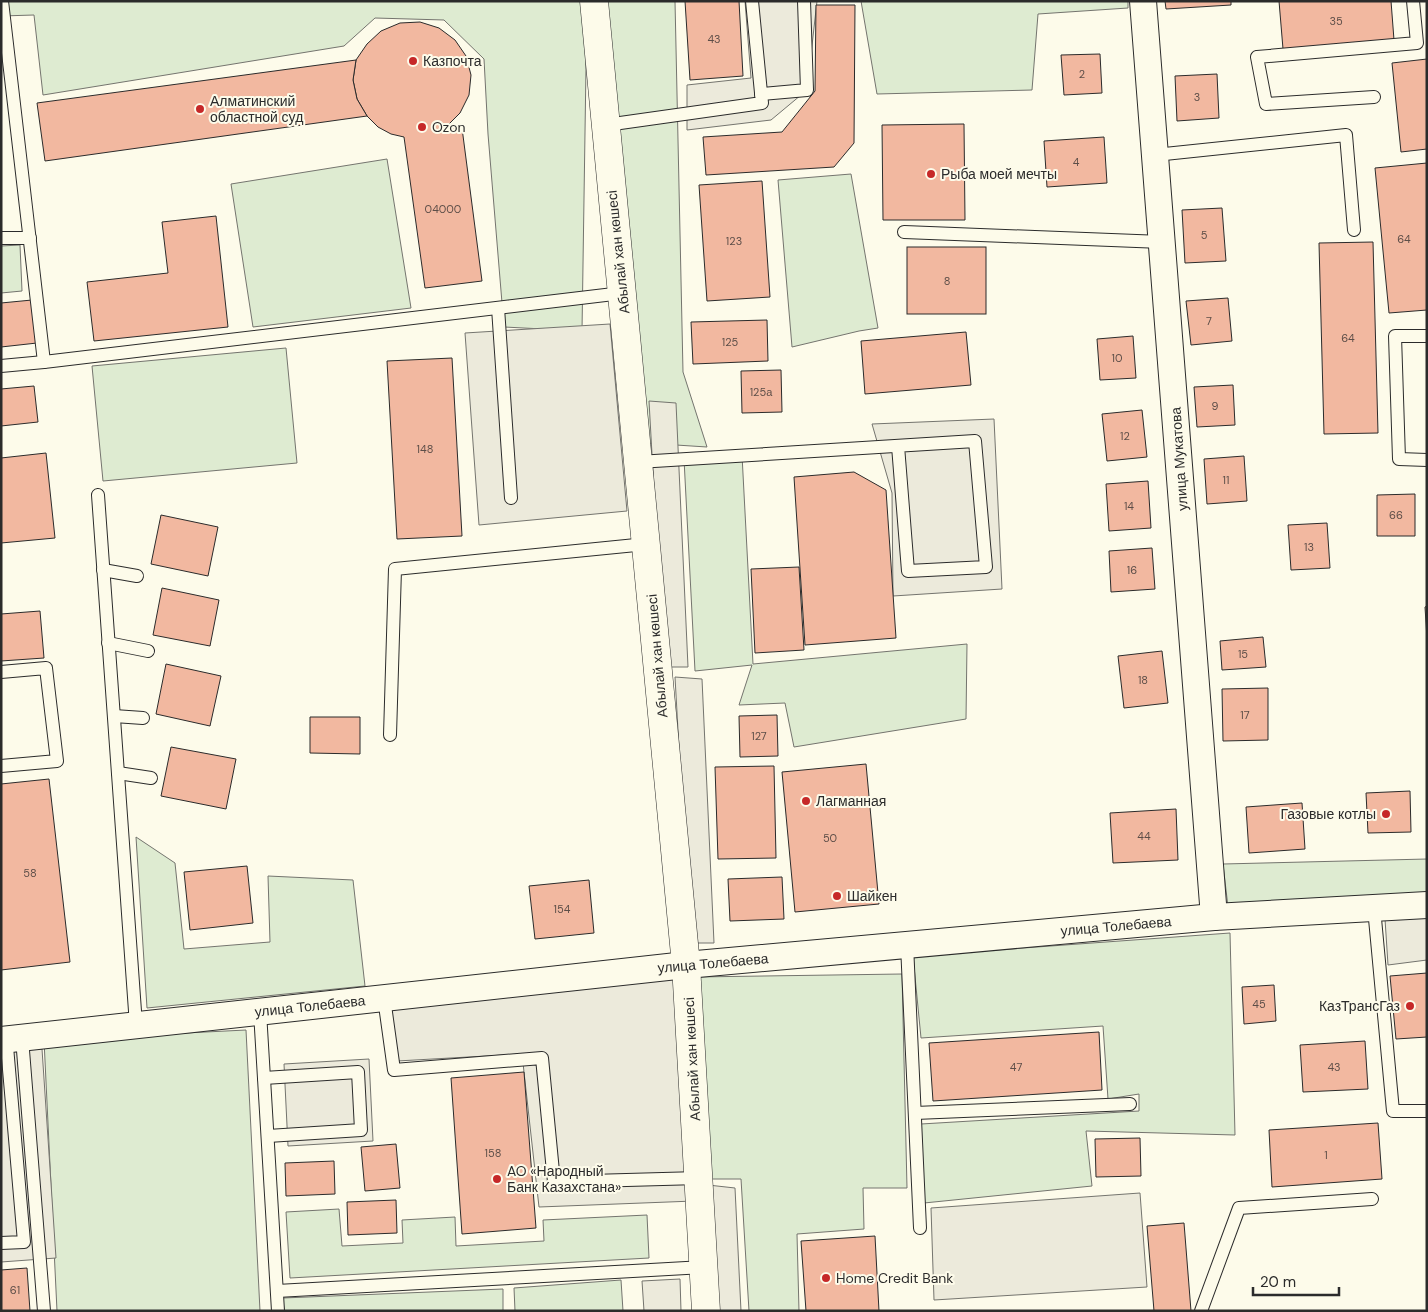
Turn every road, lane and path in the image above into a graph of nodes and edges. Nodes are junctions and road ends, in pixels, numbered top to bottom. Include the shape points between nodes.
1 (2, 1) edge
2 (594, 1) edge
3 (752, 1) edge
4 (804, 1) edge
5 (1143, 1) edge
6 (1413, 1) edge
7 (761, 94) junction
8 (1374, 97) dead end
9 (606, 125) junction
10 (1155, 155) junction
11 (1354, 230) dead end
12 (904, 232) dead end
13 (1, 238) edge
14 (30, 238) junction
15 (1162, 242) junction
16 (622, 293) junction
17 (498, 308) junction
18 (1427, 336) edge
19 (44, 362) junction
20 (1, 366) edge
21 (898, 446) junction
22 (1427, 460) edge
23 (638, 462) junction
24 (98, 495) dead end
25 (511, 498) dead end
26 (646, 544) junction
27 (103, 570) junction
28 (137, 576) dead end
29 (108, 643) junction
30 (148, 651) dead end
31 (1, 672) edge
32 (114, 716) junction
33 (143, 718) dead end
34 (390, 736) dead end
35 (1, 766) edge
36 (118, 773) junction
37 (151, 778) dead end
38 (1427, 905) edge
39 (1374, 908) junction
40 (1214, 917) junction
41 (907, 945) junction
42 (686, 965) junction
43 (384, 998) junction
44 (260, 1012) junction
45 (136, 1025) junction
46 (9, 1038) edge
47 (264, 1078) junction
48 (1130, 1104) dead end
49 (7, 1108) edge
50 (1427, 1111) edge
51 (915, 1113) junction
52 (268, 1136) junction
53 (699, 1178) junction
54 (1372, 1199) dead end
55 (920, 1228) dead end
56 (1, 1243) edge
57 (704, 1266) junction
58 (277, 1291) junction
59 (44, 1311) edge
60 (278, 1311) edge
61 (706, 1311) edge
62 (1201, 1311) edge

1 - 14 lane
2 - 9 main road, Абылай хан көшесі
3 - 7 lane
4 - 7 lane via 807,90
5 - 10 street, улица Мукатова
6 - 8 lane via 1417,43 1257,57 1266,104
7 - 9 lane via 762,103
9 - 16 main road, Абылай хан көшесі
10 - 11 lane via 1346,135
10 - 15 street, улица Мукатова
12 - 15 lane
13 - 14 lane
14 - 19 lane
15 - 40 street, улица Мукатова
16 - 17 lane
16 - 23 main road, Абылай хан көшесі
17 - 19 lane
17 - 25 lane
18 - 22 lane via 1395,336 1399,459
19 - 20 lane
21 - 21 lane via 975,441 986,568 908,571
21 - 23 lane
23 - 26 main road, Абылай хан көшесі
24 - 27 lane
26 - 34 lane via 395,569
26 - 42 main road, Абылай хан көшесі
27 - 28 lane
27 - 29 lane
29 - 30 lane
29 - 32 lane
31 - 35 lane via 46,668 57,761
32 - 33 lane
32 - 36 lane
36 - 37 lane
36 - 45 lane
38 - 39 street, улица Толебаева
39 - 40 street, улица Толебаева
39 - 50 lane via 1393,1111
40 - 41 street, улица Толебаева
41 - 42 street, улица Толебаева
41 - 51 lane
42 - 43 street, улица Толебаева
42 - 53 main road, Абылай хан көшесі
43 - 44 street, улица Толебаева
43 - 53 lane via 394,1070 542,1058 554,1182
44 - 45 street, улица Толебаева
44 - 47 lane
45 - 46 street, улица Толебаева
46 - 49 lane
46 - 59 lane
47 - 52 lane
47 - 52 lane via 358,1072 361,1130
48 - 51 lane
49 - 56 lane via 24,1242
51 - 55 lane
52 - 58 lane
53 - 57 main road, Абылай хан көшесі
54 - 62 lane via 1239,1208
57 - 58 lane
57 - 61 main road, Абылай хан көшесі
58 - 60 lane

